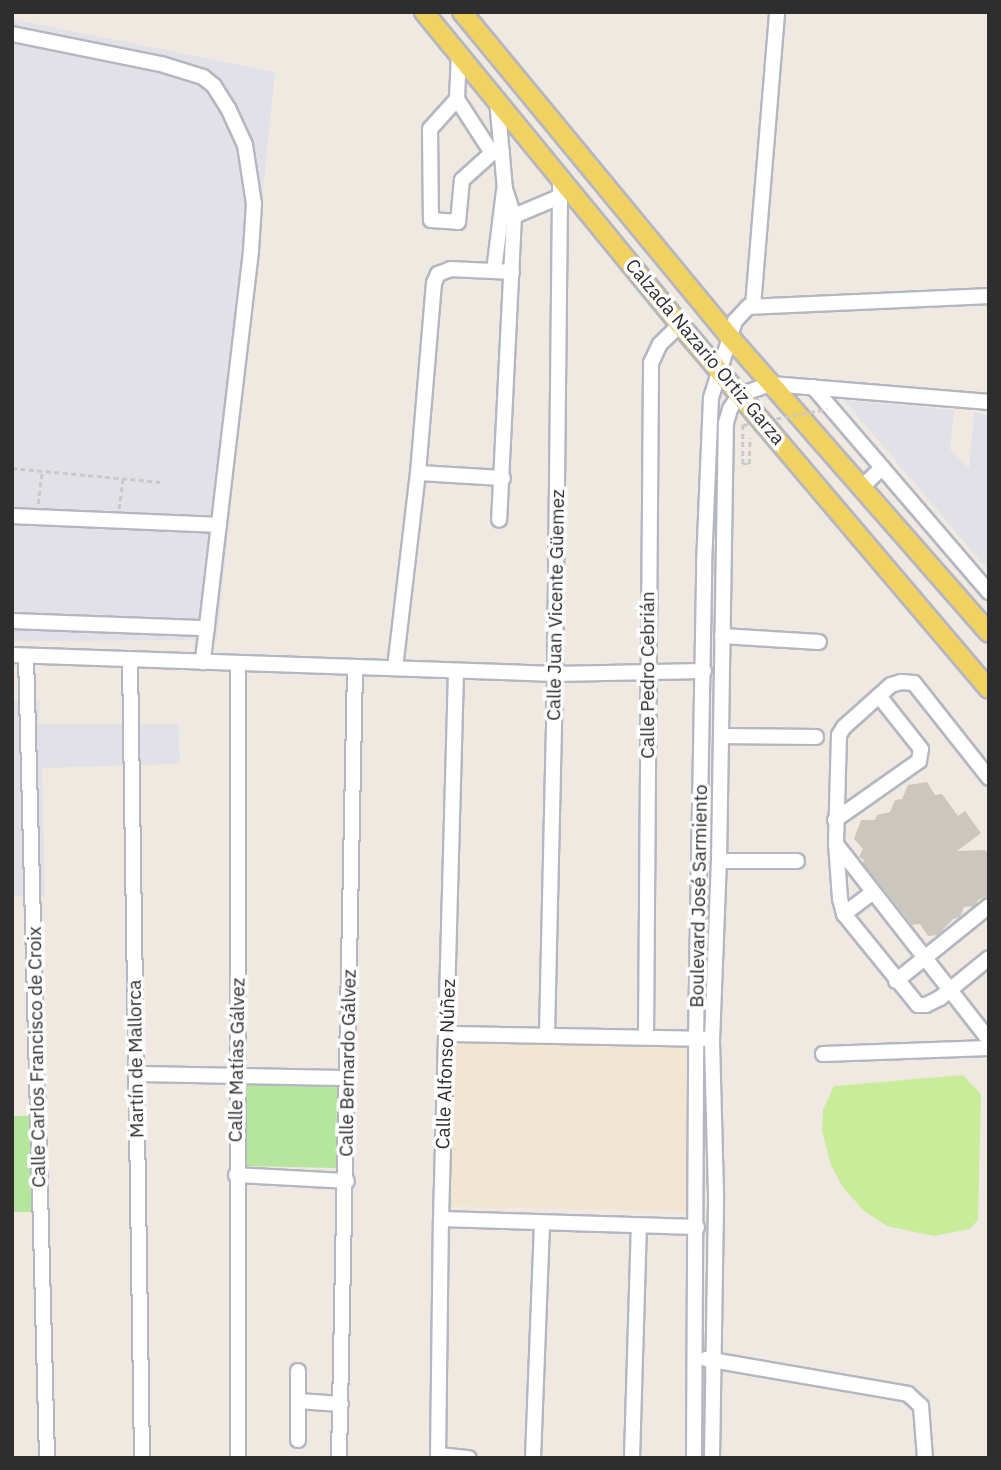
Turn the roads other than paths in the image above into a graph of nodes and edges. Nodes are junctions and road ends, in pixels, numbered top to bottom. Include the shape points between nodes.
1 (424, 12) edge
2 (463, 12) edge
3 (777, 12) edge
4 (12, 34) edge
5 (458, 53) junction
6 (457, 99) junction
7 (497, 100) junction
8 (497, 153) junction
9 (560, 176) junction
10 (559, 197) junction
11 (506, 216) junction
12 (494, 271) junction
13 (512, 272) junction
14 (989, 296) edge
15 (753, 306) junction
16 (680, 324) junction
17 (730, 337) junction
18 (718, 370) junction
19 (771, 384) junction
20 (813, 387) junction
21 (739, 395) junction
22 (989, 402) edge
23 (882, 468) junction
24 (418, 472) junction
25 (503, 478) junction
26 (862, 487) junction
27 (12, 516) edge
28 (499, 520) dead end
29 (219, 525) junction
30 (723, 564) junction
31 (704, 565) junction
32 (989, 592) edge
33 (12, 621) edge
34 (207, 628) junction
35 (989, 633) edge
36 (722, 636) junction
37 (819, 642) dead end
38 (19, 656) edge
39 (130, 660) junction
40 (203, 662) junction
41 (238, 663) junction
42 (355, 668) junction
43 (395, 668) junction
44 (456, 671) junction
45 (648, 671) junction
46 (704, 671) junction
47 (555, 674) junction
48 (989, 689) edge
49 (879, 696) junction
50 (721, 736) junction
51 (816, 737) dead end
52 (989, 778) edge
53 (835, 820) junction
54 (835, 843) junction
55 (797, 860) dead end
56 (719, 861) junction
57 (873, 892) junction
58 (989, 906) edge
59 (844, 914) junction
60 (926, 957) junction
61 (989, 958) edge
62 (896, 981) junction
63 (951, 989) junction
64 (447, 1034) junction
65 (547, 1034) junction
66 (646, 1037) junction
67 (696, 1038) junction
68 (989, 1040) edge
69 (712, 1041) junction
70 (989, 1048) edge
71 (823, 1054) dead end
72 (136, 1074) junction
73 (236, 1075) junction
74 (347, 1079) junction
75 (236, 1175) junction
76 (347, 1181) junction
77 (441, 1219) junction
78 (542, 1224) junction
79 (639, 1227) junction
80 (697, 1227) junction
81 (696, 1359) junction
82 (714, 1360) junction
83 (298, 1371) dead end
84 (298, 1401) junction
85 (341, 1404) junction
86 (298, 1440) dead end
87 (438, 1457) edge
88 (47, 1458) edge
89 (142, 1458) edge
90 (238, 1458) edge
91 (339, 1458) edge
92 (469, 1458) edge
93 (533, 1458) edge
94 (632, 1458) edge
95 (694, 1458) edge
96 (712, 1458) edge
97 (925, 1458) edge

1 - 5 main road, Calzada Nazario Ortiz Garza
2 - 17 main road, Calzada Nazario Ortiz Garza
3 - 15 street
4 - 29 street via 203,77 228,108 245,145 254,204 251,251
5 - 6 street
5 - 7 main road, Calzada Nazario Ortiz Garza
6 - 8 street
6 - 8 street via 430,129 431,220 458,222 462,180
7 - 8 street
7 - 9 main road, Calzada Nazario Ortiz Garza
8 - 11 street
9 - 10 street, Calle Juan Vicente Güemez
9 - 16 main road, Calzada Nazario Ortiz Garza
10 - 11 street
10 - 47 street, Calle Juan Vicente Güemez
11 - 12 street
11 - 13 street
12 - 13 street
12 - 24 street via 445,270 434,283
13 - 25 street
14 - 15 street
15 - 17 street, Boulevard José Sarmiento via 738,315
16 - 18 main road, Calzada Nazario Ortiz Garza
16 - 45 street, Calle Pedro Cebrián via 660,344 651,363
17 - 18 street, Boulevard José Sarmiento
17 - 19 main road, Calzada Nazario Ortiz Garza
18 - 21 main road, Calzada Nazario Ortiz Garza
18 - 31 street, Boulevard José Sarmiento via 708,413
19 - 20 street
19 - 21 street
19 - 26 main road, Calzada Nazario Ortiz Garza
20 - 22 street
20 - 23 street
21 - 30 street, Boulevard José Sarmiento via 726,423
21 - 48 main road, Calzada Nazario Ortiz Garza
23 - 26 street
23 - 32 street
24 - 25 street
24 - 43 street
25 - 28 street
26 - 35 main road, Calzada Nazario Ortiz Garza
27 - 29 street
29 - 34 street
30 - 31 street
30 - 36 street, Boulevard José Sarmiento
31 - 46 street, Boulevard José Sarmiento
33 - 34 street
34 - 40 street
36 - 37 street
36 - 50 street, Boulevard José Sarmiento
38 - 39 street
38 - 88 street, Calle Carlos Francisco de Croix
39 - 40 street
39 - 72 street, Martín de Mallorca
40 - 41 street
41 - 42 street
41 - 73 street, Calle Matías Gálvez
42 - 43 street
42 - 74 street, Calle Bernardo Gálvez
43 - 44 street
44 - 47 street
44 - 64 street, Calle Alfonso Núñez
45 - 46 street
45 - 47 street
45 - 66 street, Calle Pedro Cebrián
46 - 67 street, Boulevard José Sarmiento
47 - 65 street, Calle Juan Vicente Güemez
49 - 52 street via 901,682 920,688
49 - 53 street via 839,735
49 - 53 street via 921,749 919,761
50 - 51 street
50 - 56 street, Boulevard José Sarmiento
53 - 54 street
54 - 57 street
54 - 59 street
55 - 56 street
56 - 69 street, Boulevard José Sarmiento
57 - 59 street
57 - 60 street
58 - 60 street
59 - 62 street
60 - 62 street
60 - 63 street
61 - 63 street
62 - 63 street via 918,1005
63 - 68 street
64 - 65 street
64 - 77 street, Calle Alfonso Núñez
65 - 66 street
66 - 67 street
67 - 69 street
67 - 80 street, Boulevard José Sarmiento
69 - 82 street, Boulevard José Sarmiento
70 - 71 street
72 - 73 street
72 - 89 street, Martín de Mallorca
73 - 74 street
73 - 75 street, Calle Matías Gálvez
74 - 76 street, Calle Bernardo Gálvez
75 - 76 street
75 - 90 street, Calle Matías Gálvez
76 - 85 street, Calle Bernardo Gálvez
77 - 78 street
77 - 87 street, Calle Alfonso Núñez
78 - 79 street
78 - 93 street
79 - 80 street
79 - 94 street
80 - 81 street, Boulevard José Sarmiento
81 - 82 street
81 - 95 street, Boulevard José Sarmiento
82 - 96 street, Boulevard José Sarmiento
82 - 97 street via 908,1394 921,1406
83 - 84 street
84 - 85 street
84 - 86 street
85 - 91 street, Calle Bernardo Gálvez
87 - 92 street

